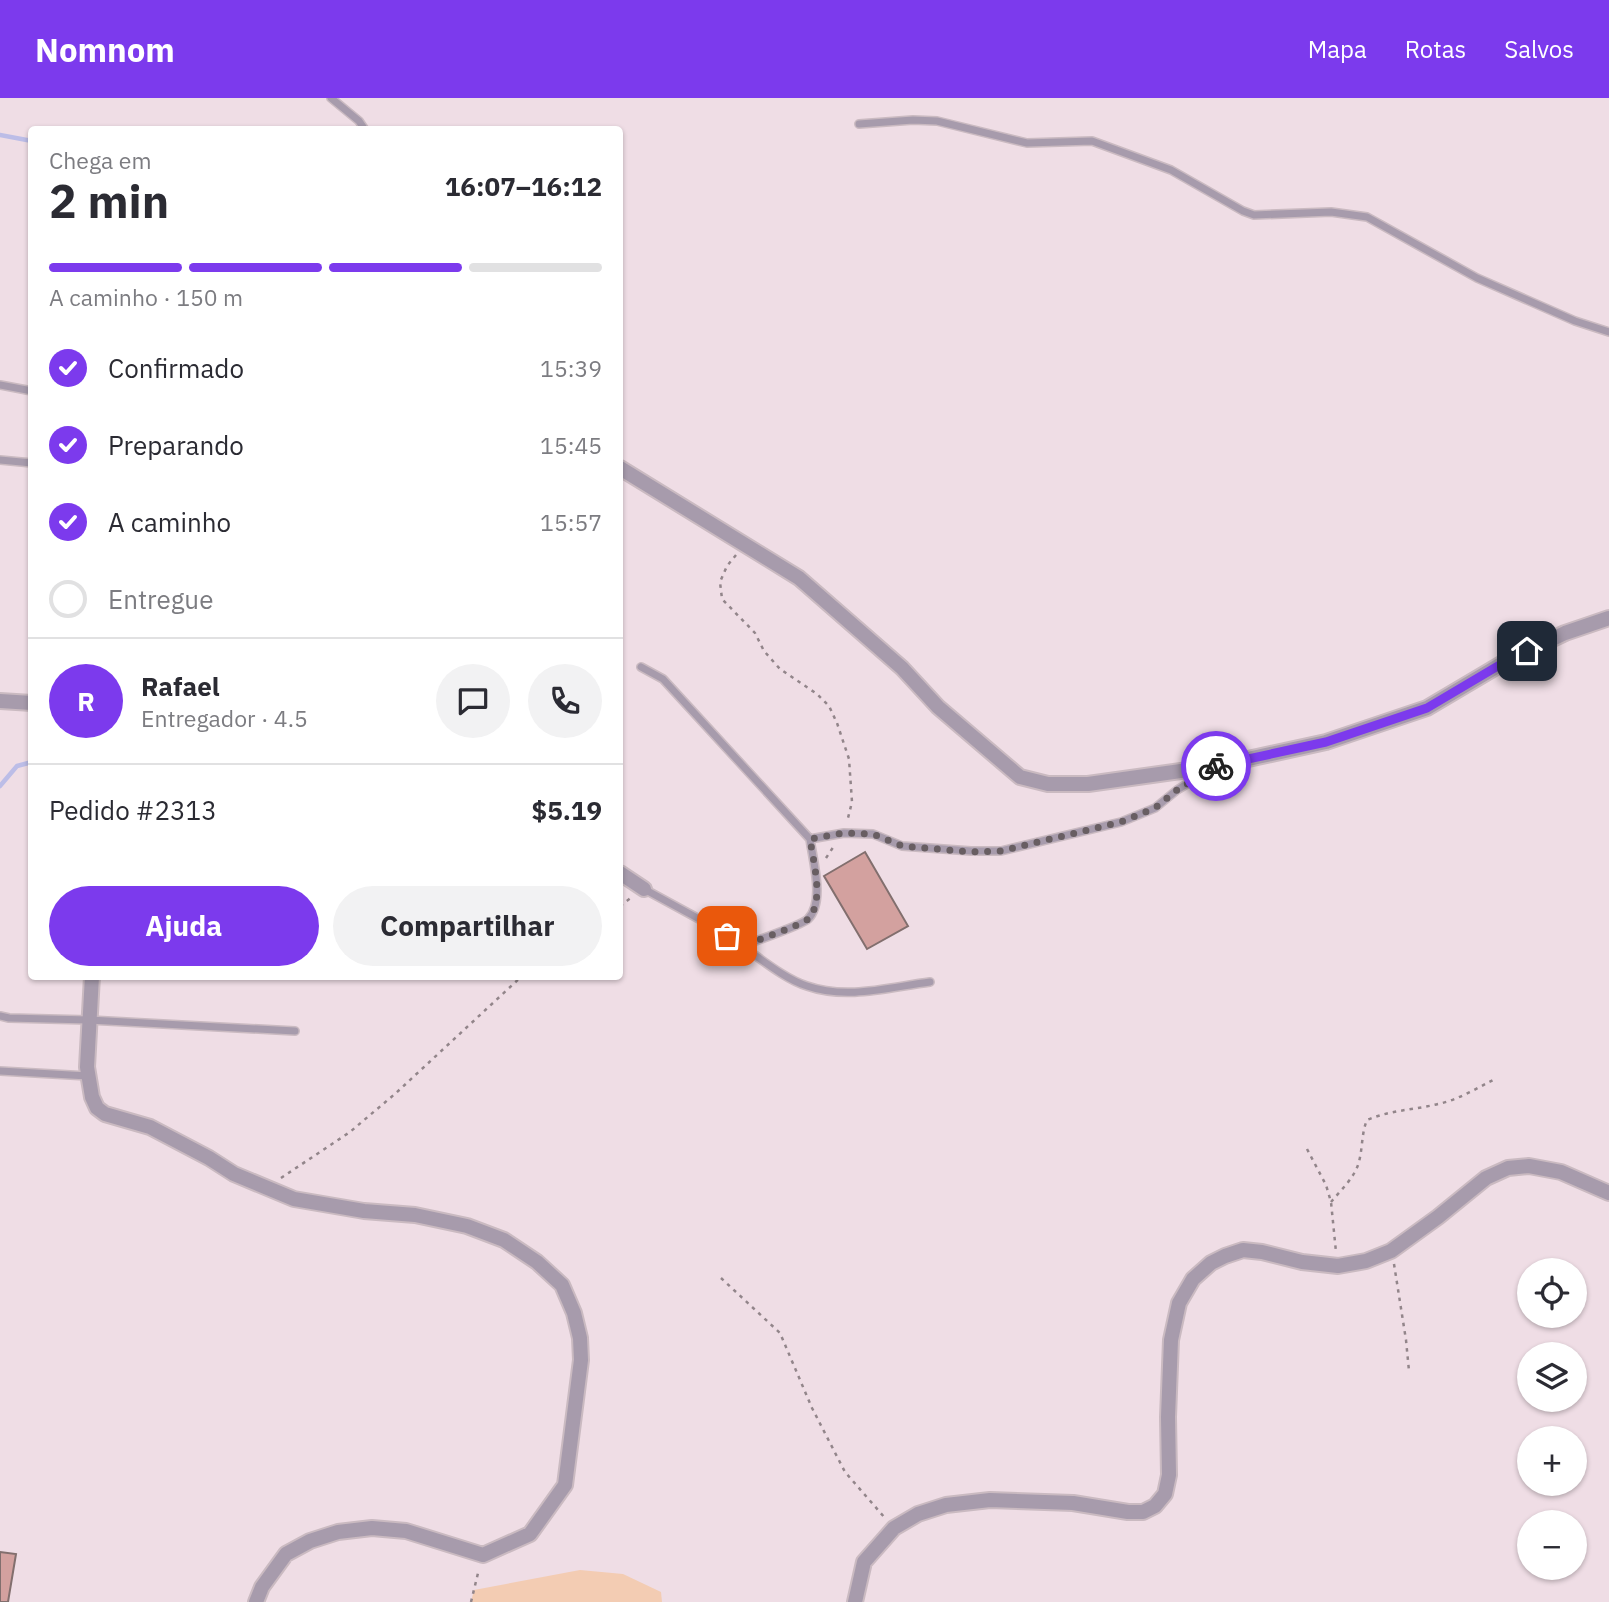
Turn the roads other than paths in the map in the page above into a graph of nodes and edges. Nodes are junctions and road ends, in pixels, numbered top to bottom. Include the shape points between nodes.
1 (331, 98) edge
2 (859, 124) dead end
3 (362, 126) edge
4 (1609, 332) edge
5 (0, 385) edge
6 (28, 390) edge
7 (0, 460) edge
8 (28, 463) edge
9 (623, 470) edge
10 (1609, 618) edge
11 (641, 667) dead end
12 (0, 701) edge
13 (28, 704) edge
14 (1216, 766) junction
15 (810, 839) junction
16 (623, 875) edge
17 (644, 889) joint
18 (742, 946) junction
19 (92, 980) edge
20 (930, 982) dead end
21 (0, 1016) edge
22 (89, 1020) junction
23 (295, 1031) dead end
24 (0, 1071) edge
25 (88, 1076) junction
26 (1609, 1193) edge
27 (256, 1602) edge
28 (855, 1602) edge

1 - 3 lane
2 - 4 lane via 937,121 1027,143 1092,141 1171,170 1254,215 1331,212 1367,216 1477,278
5 - 6 lane
7 - 8 lane
9 - 14 street via 799,578 902,668 937,707 1020,777 1048,784 1088,784
10 - 14 street via 1508,660 1427,708 1326,742
11 - 15 lane via 663,680
12 - 13 street
14 - 15 lane via 1155,808 1121,822 1001,851 902,846 873,834
15 - 18 lane via 817,902 807,920
16 - 17 street
17 - 18 lane
18 - 20 lane via 806,986 846,994
19 - 22 street
21 - 22 lane
22 - 23 lane
22 - 25 street
24 - 25 lane
25 - 27 street via 92,1097 105,1114 150,1128 266,1188 294,1199 467,1226 504,1240 562,1285 574,1313 581,1360 565,1485 530,1534 482,1555 406,1531 338,1532 286,1554
26 - 28 street via 1561,1172 1529,1166 1508,1168 1486,1178 1391,1251 1366,1261 1338,1266 1243,1250 1211,1263 1193,1279 1180,1303 1171,1340 1169,1475 1165,1494 1154,1506 1128,1512 1073,1503 990,1500 946,1505 894,1528 863,1562

